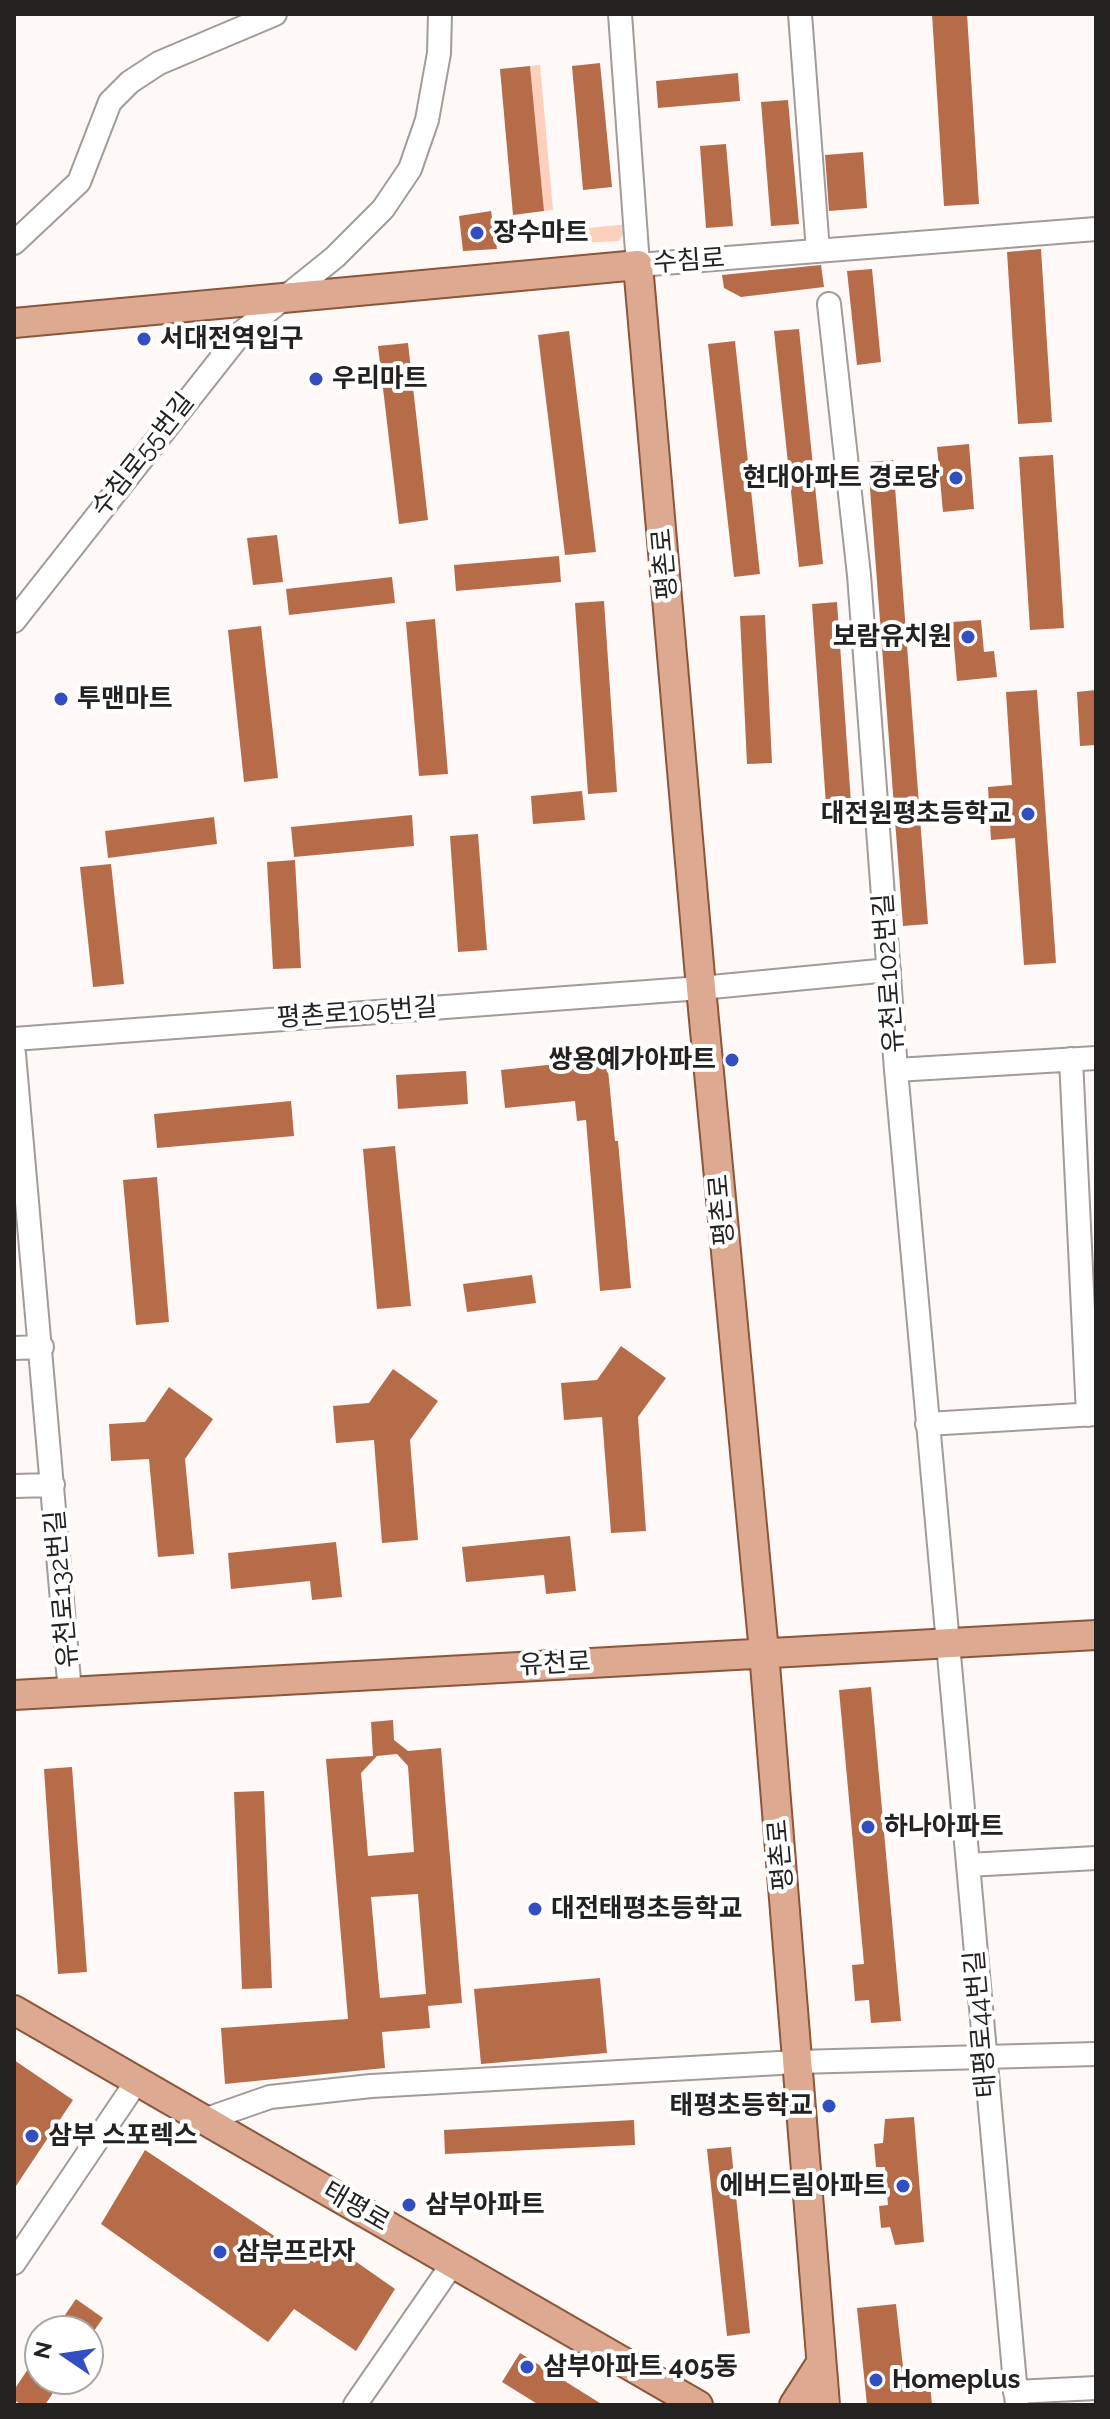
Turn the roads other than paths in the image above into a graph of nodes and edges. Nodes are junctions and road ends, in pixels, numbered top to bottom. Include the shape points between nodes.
1 (275, 14) edge
2 (440, 14) edge
3 (620, 14) edge
4 (800, 14) edge
5 (1096, 229) edge
6 (14, 243) edge
7 (818, 251) junction
8 (638, 265) junction
9 (282, 299) junction
10 (829, 304) dead end
11 (14, 323) edge
12 (14, 621) edge
13 (889, 970) junction
14 (701, 988) junction
15 (14, 1039) edge
16 (14, 1054) edge
17 (1096, 1058) edge
18 (1071, 1059) junction
19 (896, 1070) junction
20 (21, 1195) edge
21 (42, 1347) junction
22 (14, 1348) edge
23 (1092, 1415) edge
24 (927, 1424) junction
25 (53, 1485) junction
26 (14, 1486) edge
27 (1096, 1635) edge
28 (946, 1643) junction
29 (764, 1652) junction
30 (70, 1692) junction
31 (14, 1695) edge
32 (1096, 1858) edge
33 (968, 1865) junction
34 (14, 2010) edge
35 (1096, 2054) edge
36 (984, 2060) junction
37 (797, 2062) junction
38 (137, 2081) junction
39 (204, 2120) junction
40 (14, 2263) edge
41 (453, 2263) junction
42 (821, 2363) junction
43 (1096, 2388) edge
44 (1016, 2399) edge
45 (682, 2401) edge
46 (355, 2405) edge
47 (794, 2405) edge
48 (825, 2405) edge

1 - 6 street via 159,63 130,82 110,102 79,182
2 - 9 street via 427,120 410,169 383,209
3 - 8 street, 평촌로
4 - 7 street
5 - 7 street, 수침로
7 - 8 street, 수침로
8 - 9 main road, 수침로
8 - 14 main road, 평촌로
9 - 11 main road, 수침로
9 - 12 street, 수침로55번길 via 242,332
10 - 13 street, 유천로102번길 via 859,575
13 - 14 street, 평촌로105번길
13 - 19 street, 유천로102번길
14 - 15 street, 평촌로105번길
14 - 29 main road, 평촌로
16 - 20 street, 유천로132번길
17 - 18 street
18 - 19 street
18 - 23 street
19 - 24 street, 유천로102번길
20 - 21 street, 유천로132번길
21 - 22 street
21 - 25 street, 유천로132번길
23 - 24 street
24 - 28 street, 유천로102번길
25 - 26 street, 유천로132번길
25 - 30 street, 유천로132번길
27 - 28 main road, 유천로
28 - 29 main road, 유천로
28 - 33 street, 태평로44번길
29 - 30 main road, 유천로
29 - 37 main road, 평촌로
30 - 31 main road, 유천로
32 - 33 street
33 - 36 street, 태평로44번길
34 - 38 main road, 태평로
35 - 36 street
36 - 37 street
36 - 44 street, 태평로44번길
37 - 39 street via 371,2086 270,2097
37 - 42 main road, 평촌로
38 - 39 main road, 태평로
38 - 40 street
39 - 41 main road, 태평로
41 - 45 main road, 태평로
41 - 46 street
42 - 47 main road
42 - 48 main road, 평촌로
43 - 44 street

